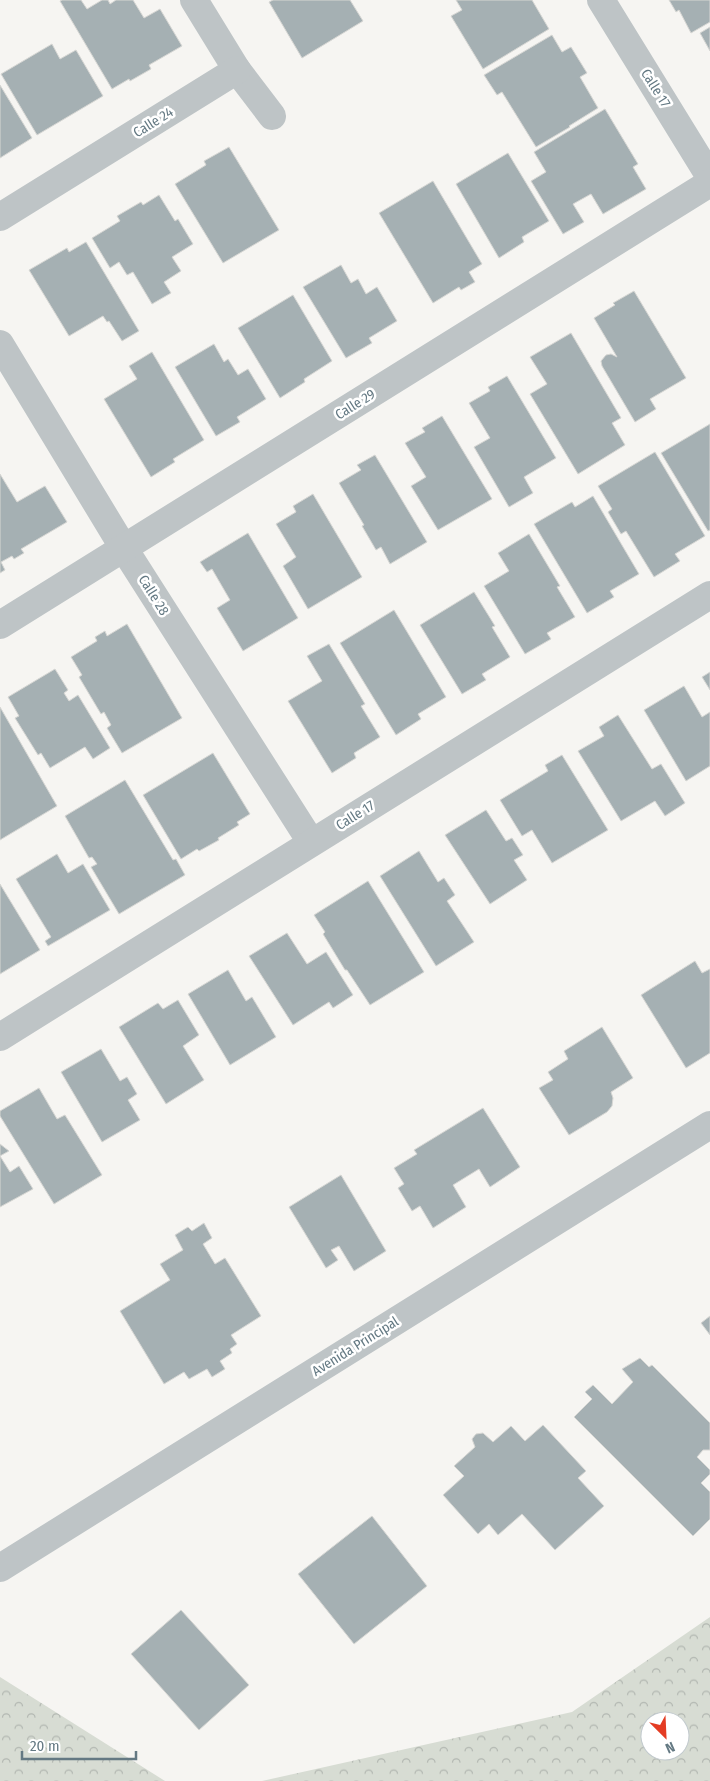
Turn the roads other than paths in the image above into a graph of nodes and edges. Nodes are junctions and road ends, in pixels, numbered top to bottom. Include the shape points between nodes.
1 (194, 0) edge
2 (601, 0) edge
3 (237, 70) junction
4 (272, 116) dead end
5 (710, 177) edge
6 (710, 183) edge
7 (0, 217) edge
8 (0, 344) edge
9 (124, 547) junction
10 (710, 595) edge
11 (0, 624) edge
12 (311, 842) junction
13 (0, 1036) edge
14 (710, 1125) edge
15 (0, 1568) edge

1 - 3 street
2 - 5 street, Calle 17
3 - 4 street
3 - 7 street, Calle 24
6 - 9 street, Calle 29
8 - 9 street, Calle 28
9 - 11 street, Calle 29
9 - 12 street, Calle 28
10 - 12 street, Calle 17
12 - 13 street, Calle 17
14 - 15 street, Avenida Principal

